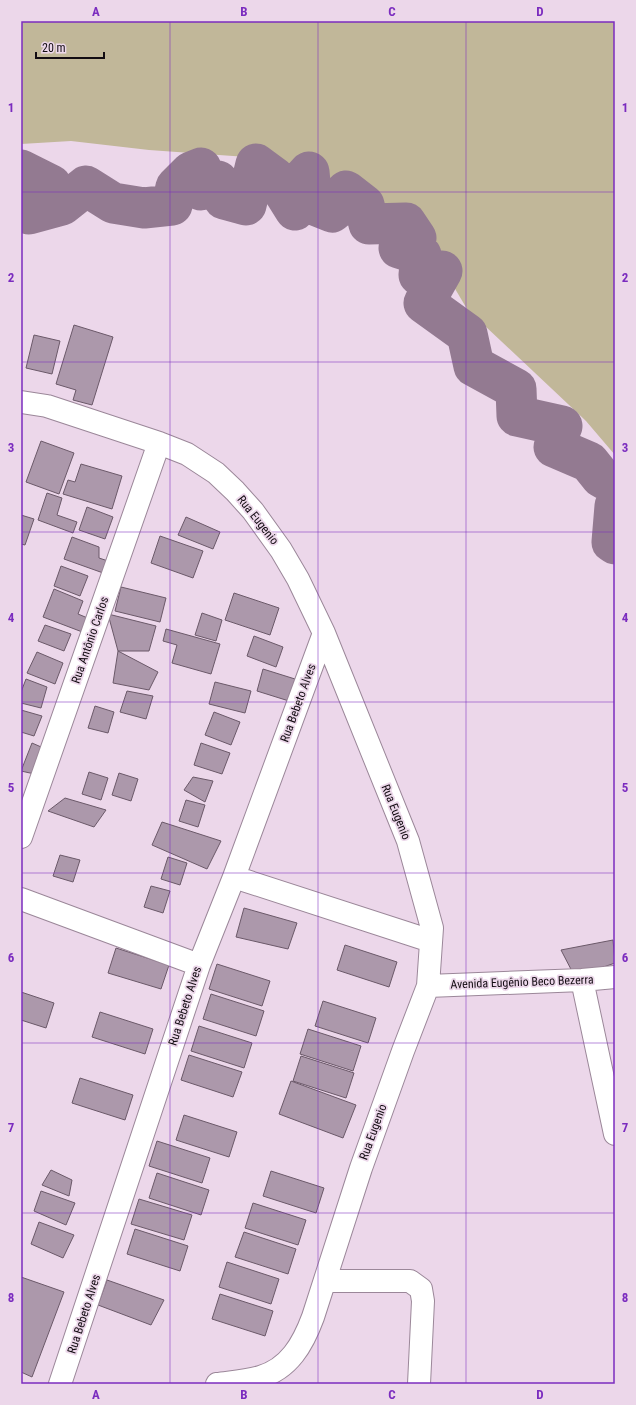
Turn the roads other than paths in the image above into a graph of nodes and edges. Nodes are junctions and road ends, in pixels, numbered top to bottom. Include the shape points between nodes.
1 (21, 402) edge
2 (159, 443) junction
3 (324, 633) junction
4 (21, 837) edge
5 (234, 877) junction
6 (21, 899) edge
7 (431, 941) junction
8 (199, 965) junction
9 (615, 977) edge
10 (582, 980) junction
11 (428, 986) junction
12 (615, 1134) edge
13 (325, 1281) junction
14 (265, 1377) edge
15 (60, 1384) edge
16 (217, 1384) edge
17 (419, 1384) edge

1 - 2 street, Rua Eugenio via 47,406
2 - 3 street, Rua Eugenio via 187,454 216,473 253,511 292,568
2 - 4 street, Rua Antônio Carlos
3 - 5 street, Rua Bebeto Alves
3 - 7 street, Rua Eugenio via 408,841 432,928
5 - 7 street
5 - 8 street, Rua Bebeto Alves
6 - 8 street
7 - 11 street, Rua Eugenio
8 - 15 street, Rua Bebeto Alves
9 - 10 street, Avenida Eugênio Beco Bezerra
10 - 11 street, Avenida Eugênio Beco Bezerra
10 - 12 street
11 - 13 street, Rua Eugenio via 361,1168
13 - 14 street, Rua Eugenio via 304,1340 297,1351
13 - 17 street via 410,1281 421,1288 423,1301
14 - 16 street

